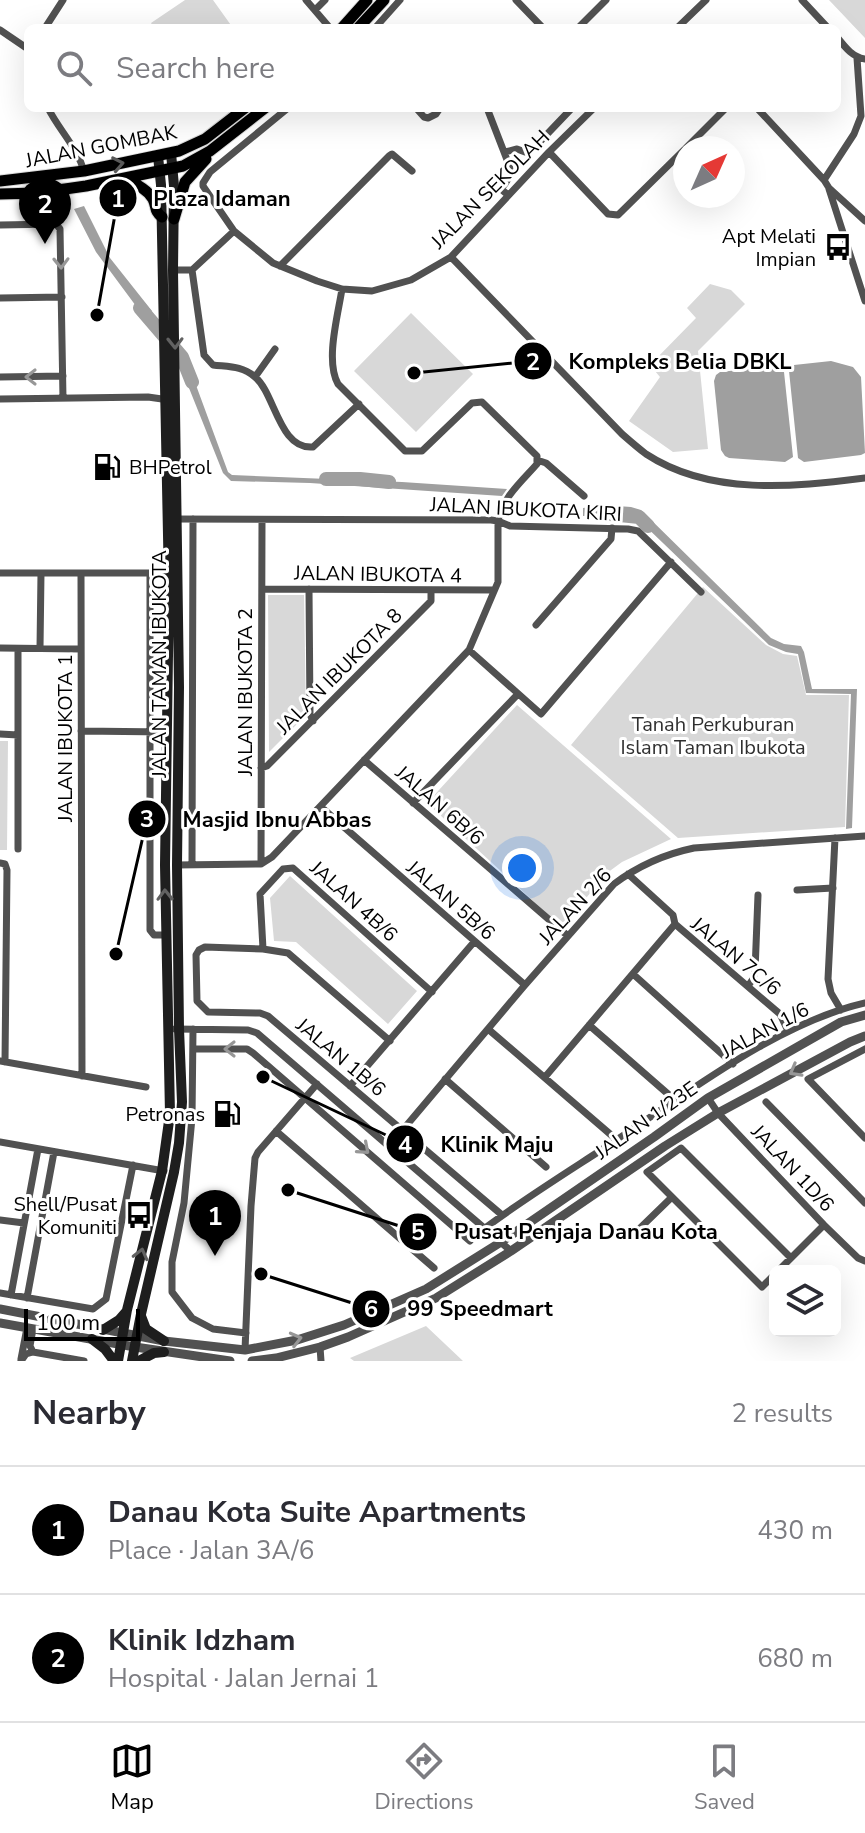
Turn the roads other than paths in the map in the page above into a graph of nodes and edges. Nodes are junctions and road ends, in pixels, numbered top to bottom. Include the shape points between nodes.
1 (63, 0) edge
2 (306, 0) edge
3 (325, 0) edge
4 (367, 0) edge
5 (384, 0) edge
6 (400, 0) edge
7 (516, 0) edge
8 (606, 0) edge
9 (706, 0) edge
10 (802, 0) edge
11 (315, 10) junction
12 (48, 24) edge
13 (327, 24) edge
14 (346, 24) edge
15 (362, 24) edge
16 (379, 24) edge
17 (539, 24) edge
18 (582, 24) edge
19 (683, 24) edge
20 (824, 24) edge
21 (0, 30) edge
22 (841, 40) edge
23 (24, 46) edge
24 (861, 58) edge
25 (50, 112) edge
26 (241, 112) edge
27 (258, 112) edge
28 (283, 112) edge
29 (420, 112) edge
30 (437, 112) edge
31 (489, 112) edge
32 (568, 112) edge
33 (590, 112) edge
34 (722, 112) edge
35 (761, 112) edge
36 (561, 119) junction
37 (571, 130) junction
38 (222, 134) junction
39 (697, 136) edge
40 (210, 151) junction
41 (505, 152) junction
42 (549, 152) junction
43 (171, 153) junction
44 (158, 156) junction
45 (673, 160) edge
46 (173, 169) junction
47 (84, 171) junction
48 (412, 171) dead end
49 (160, 172) junction
50 (124, 179) junction
51 (824, 180) junction
52 (0, 181) edge
53 (829, 188) junction
54 (0, 194) edge
55 (508, 195) junction
56 (168, 218) junction
57 (865, 221) edge
58 (0, 225) edge
59 (234, 231) junction
60 (451, 257) junction
61 (280, 266) junction
62 (168, 270) junction
63 (192, 270) junction
64 (342, 289) junction
65 (62, 297) junction
66 (0, 298) edge
67 (865, 301) edge
68 (275, 349) dead end
69 (63, 376) junction
70 (0, 377) edge
71 (255, 377) junction
72 (170, 397) junction
73 (63, 398) junction
74 (0, 399) edge
75 (359, 404) junction
76 (537, 460) junction
77 (865, 478) edge
78 (584, 496) dead end
79 (172, 519) junction
80 (193, 519) junction
81 (262, 520) junction
82 (498, 521) junction
83 (612, 528) junction
84 (671, 562) junction
85 (0, 573) edge
86 (41, 573) junction
87 (81, 573) junction
88 (150, 573) junction
89 (173, 573) junction
90 (262, 589) junction
91 (309, 589) junction
92 (494, 590) junction
93 (431, 591) junction
94 (701, 592) dead end
95 (536, 625) dead end
96 (0, 648) edge
97 (40, 648) junction
98 (18, 649) junction
99 (81, 649) junction
100 (469, 650) junction
101 (179, 687) junction
102 (193, 687) junction
103 (518, 694) junction
104 (313, 721) junction
105 (81, 731) junction
106 (150, 732) junction
107 (167, 732) junction
108 (0, 734) edge
109 (18, 735) junction
110 (364, 760) junction
111 (261, 768) junction
112 (413, 803) junction
113 (321, 807) junction
114 (865, 836) edge
115 (835, 838) junction
116 (18, 849) dead end
117 (0, 863) edge
118 (261, 864) junction
119 (171, 865) junction
120 (192, 865) junction
121 (628, 874) junction
122 (833, 888) junction
123 (797, 890) dead end
124 (758, 895) dead end
125 (675, 924) junction
126 (166, 935) junction
127 (568, 936) junction
128 (3, 940) edge
129 (474, 942) junction
130 (263, 949) junction
131 (633, 974) junction
132 (525, 985) junction
133 (748, 986) junction
134 (432, 992) junction
135 (865, 1003) edge
136 (841, 1010) junction
137 (865, 1015) edge
138 (589, 1025) junction
139 (167, 1029) junction
140 (179, 1029) junction
141 (193, 1029) junction
142 (488, 1029) junction
143 (788, 1031) junction
144 (865, 1036) edge
145 (390, 1041) junction
146 (193, 1049) junction
147 (865, 1049) edge
148 (2, 1062) edge
149 (733, 1064) junction
150 (82, 1076) junction
151 (545, 1077) junction
152 (445, 1079) junction
153 (317, 1084) junction
154 (350, 1086) junction
155 (146, 1087) dead end
156 (305, 1098) junction
157 (708, 1098) junction
158 (676, 1101) junction
159 (766, 1102) dead end
160 (718, 1113) junction
161 (403, 1130) junction
162 (276, 1131) junction
163 (865, 1138) edge
164 (617, 1140) junction
165 (0, 1142) edge
166 (390, 1145) junction
167 (38, 1149) junction
168 (54, 1152) junction
169 (133, 1165) junction
170 (546, 1167) dead end
171 (162, 1171) junction
172 (174, 1172) junction
173 (672, 1197) junction
174 (865, 1203) edge
175 (502, 1215) junction
176 (0, 1220) edge
177 (24, 1223) junction
178 (824, 1225) junction
179 (485, 1228) junction
180 (636, 1232) dead end
181 (470, 1241) dead end
182 (501, 1242) junction
183 (511, 1251) junction
184 (791, 1258) junction
185 (861, 1260) edge
186 (784, 1265) edge
187 (434, 1268) dead end
188 (769, 1280) edge
189 (0, 1293) edge
190 (11, 1295) junction
191 (27, 1298) junction
192 (0, 1309) edge
193 (127, 1310) junction
194 (141, 1314) junction
195 (0, 1323) edge
196 (30, 1328) junction
197 (103, 1330) junction
198 (246, 1333) junction
199 (92, 1339) junction
200 (122, 1339) junction
201 (136, 1342) junction
202 (164, 1346) junction
203 (320, 1347) junction
204 (245, 1350) junction
205 (33, 1352) junction
206 (20, 1361) edge
207 (84, 1361) edge
208 (116, 1361) edge
209 (132, 1361) edge
210 (139, 1361) edge
211 (230, 1361) edge
212 (252, 1361) edge
213 (321, 1361) edge

1 - 12 street
2 - 11 street
3 - 11 street
4 - 14 main road
5 - 15 main road
6 - 16 street
7 - 17 street
8 - 18 street
9 - 19 street
10 - 20 street
11 - 13 street
21 - 23 street
22 - 24 street
24 - 51 street via 861,116
25 - 47 street
26 - 38 main road, JALAN GOMBAK
27 - 38 main road, JALAN GOMBAK
28 - 59 street, JALAN SEKOLAH via 203,183
29 - 30 street via 428,118
31 - 41 street
32 - 36 street
33 - 37 street, JALAN SEKOLAH
34 - 39 street
35 - 51 street
36 - 37 street
36 - 41 street via 529,152
37 - 42 street, JALAN SEKOLAH
38 - 40 main road, JALAN GOMBAK
38 - 43 main road, JALAN GOMBAK
40 - 46 main road, JALAN GOMBAK
40 - 56 main road via 185,182
41 - 55 street via 511,173 501,189
42 - 45 street via 614,216
42 - 55 street, JALAN SEKOLAH
43 - 44 main road, JALAN GOMBAK
43 - 46 main road, JALAN TAMAN IBUKOTA
47 -> 44 main road, JALAN GOMBAK
44 - 49 main road, JALAN TAMAN IBUKOTA
46 - 49 main road, JALAN GOMBAK
46 - 56 main road, JALAN TAMAN IBUKOTA
47 - 52 main road, JALAN GOMBAK
48 - 61 street via 389,156
49 - 50 main road, JALAN GOMBAK
49 - 56 main road, JALAN TAMAN IBUKOTA
50 - 54 main road, JALAN GOMBAK
50 - 56 main road via 144,190 156,213
51 - 53 street
53 - 57 street
53 - 67 street
55 - 60 street, JALAN SEKOLAH
56 - 62 main road, JALAN TAMAN IBUKOTA
58 -> 65 street via 56,224
59 - 61 street, JALAN SEKOLAH
59 - 63 street
60 - 64 street, JALAN SEKOLAH via 411,280 372,291
60 - 77 street via 647,455 707,479 747,485
61 - 64 street, JALAN SEKOLAH
62 - 63 street
62 - 72 main road, JALAN TAMAN IBUKOTA via 163,312
62 -> 72 main road, JALAN TAMAN IBUKOTA via 175,369
63 - 71 street via 204,355 213,365 240,368
64 - 75 street via 333,369 338,384
65 - 66 street
65 - 69 street
68 - 71 street
69 -> 70 street
69 - 73 street
71 - 75 street via 283,427 307,447
72 - 73 street
72 - 79 main road, JALAN TAMAN IBUKOTA
73 - 74 street
75 - 76 street via 405,451 422,451 472,403 482,402
76 - 78 street
76 - 82 street via 507,498
79 - 80 street, JALAN IBUKOTA KIRI
79 - 89 main road, JALAN TAMAN IBUKOTA
80 - 81 street, JALAN IBUKOTA KIRI
80 - 102 street
81 - 82 street, JALAN IBUKOTA KIRI
81 - 90 street, JALAN IBUKOTA 2
82 - 83 street, JALAN IBUKOTA KIRI via 510,526
82 - 92 street
83 - 84 street, JALAN IBUKOTA KIRI via 638,531
83 - 95 street via 611,539
84 - 94 street, JALAN IBUKOTA KIRI
84 - 103 street via 541,714
85 - 86 street
86 - 87 street
86 - 97 street
87 - 88 street
87 - 99 street, JALAN IBUKOTA 1
88 - 89 street
88 - 106 street
89 - 101 main road, JALAN TAMAN IBUKOTA
89 - 107 main road, JALAN TAMAN IBUKOTA
90 - 91 street, JALAN IBUKOTA 4
90 - 111 street, JALAN IBUKOTA 2
91 - 93 street, JALAN IBUKOTA 4
91 - 104 street
92 - 93 street, JALAN IBUKOTA 4
92 - 100 street
93 - 104 street, JALAN IBUKOTA 8 via 431,601
96 - 98 street
97 - 98 street
97 - 99 street
98 - 109 street
99 - 105 street, JALAN IBUKOTA 1
100 - 103 street
100 - 110 street
101 - 102 street
101 - 119 main road, JALAN TAMAN IBUKOTA
102 - 120 street
103 - 112 street
104 - 111 street, JALAN IBUKOTA 8
105 - 106 street
105 - 150 street, JALAN IBUKOTA 1
106 - 107 street
106 - 126 street via 150,930
107 - 119 main road, JALAN TAMAN IBUKOTA
108 - 109 street
109 - 116 street
110 - 112 street, JALAN 6B/6
110 - 113 street
111 - 118 street, JALAN IBUKOTA 2
112 - 127 street, JALAN 6B/6
113 - 118 street
113 - 129 street, JALAN 5B/6
114 - 115 street, JALAN 2/6
115 - 121 street, JALAN 2/6 via 694,848
115 - 122 street
117 - 128 street via 7,870
118 - 120 street
119 - 120 street
126 -> 119 main road, JALAN TAMAN IBUKOTA
119 - 140 main road, JALAN TAMAN IBUKOTA
121 - 125 street, JALAN 7C/6 via 673,915
121 - 127 street, JALAN 2/6
122 - 123 street
122 - 136 street via 829,984
124 - 133 street via 755,971
125 - 131 street
125 - 133 street, JALAN 7C/6
126 - 139 main road, JALAN TAMAN IBUKOTA
127 - 132 street, JALAN 2/6
128 - 148 street
129 - 132 street, JALAN 5B/6
129 - 134 street
130 - 134 street, JALAN 4B/6 via 260,894 283,869 293,868
130 - 145 street via 292,955
130 - 154 street, JALAN 1B/6 via 199,950 197,1001 208,1012 268,1016
131 - 138 street
131 - 149 street
132 - 142 street, JALAN 2/6
133 - 143 street, JALAN 7C/6 via 780,1014
134 - 145 street
135 - 136 street, JALAN 1/6
136 - 143 street, JALAN 1/6
137 - 157 street, JALAN 1/23E via 841,1022
138 - 151 street
138 - 158 street
139 - 140 street
139 - 171 main road, JALAN TAMAN IBUKOTA via 170,1114
140 - 141 street
140 - 172 main road, JALAN TAMAN IBUKOTA via 182,1111
141 - 146 street
141 - 153 street via 257,1033
142 - 151 street
142 - 152 street, JALAN 2/6
143 - 149 street, JALAN 1/6
144 -> 160 street, JALAN 1/23E
145 - 154 street
156 -> 146 street via 247,1049
146 - 198 street via 192,1118 172,1292 192,1318 213,1329
147 - 163 street via 808,1079
148 - 150 street
149 - 158 street, JALAN 1/6
150 - 155 street
151 - 164 street
152 - 161 street, JALAN 2/6
152 - 170 street
153 - 156 street
153 - 166 street
154 - 161 street, JALAN 1B/6
156 - 162 street
156 -> 181 street
157 - 160 street, JALAN 1D/6
157 - 182 street, JALAN 1/23E
158 - 164 street, JALAN 1/6
159 - 174 street
160 - 178 street, JALAN 1D/6
160 - 183 street, JALAN 1/23E
161 - 166 street, JALAN 2/6
161 - 175 street, JALAN 1B/6
162 - 187 street
162 - 198 street via 255,1158
164 - 175 street, JALAN 1/6
165 - 167 street
166 - 179 street
167 - 168 street
167 - 177 street
168 - 169 street
168 - 191 street
169 - 171 street
169 - 191 street via 106,1299 93,1309
171 - 172 street
193 -> 171 main road, JALAN TAMAN IBUKOTA
172 - 194 main road, JALAN TAMAN IBUKOTA
173 - 180 street
173 - 184 street via 647,1172 681,1148
173 - 188 street via 762,1287
175 - 179 street, JALAN 1/6
176 - 177 street
177 - 190 street
178 - 184 street
178 - 185 street, JALAN 1D/6
179 - 182 street
182 - 183 street
204 -> 182 street, JALAN 1/23E via 344,1325 426,1289
183 - 203 street, JALAN 1/23E via 436,1298
184 - 186 street
189 - 190 street
190 - 191 street
192 - 197 street
193 - 197 main road
193 - 200 main road, JALAN TAMAN IBUKOTA
194 - 201 main road, JALAN TAMAN IBUKOTA
194 - 202 main road via 146,1329
195 - 196 street
196 - 199 street
196 - 205 street
196 - 206 street
197 - 200 street
198 - 204 street
199 - 200 street
199 - 208 main road
200 - 201 street, JALAN 1/23E
200 - 208 main road, JALAN TAMAN IBUKOTA
201 - 202 street, JALAN 1/23E
201 - 209 main road, JALAN TAMAN IBUKOTA
202 - 204 street, JALAN 1/23E
202 - 210 main road
202 - 211 street, JALAN 1/23E
203 - 212 street, JALAN 1/23E
203 - 213 street
205 - 206 street
205 - 207 street

